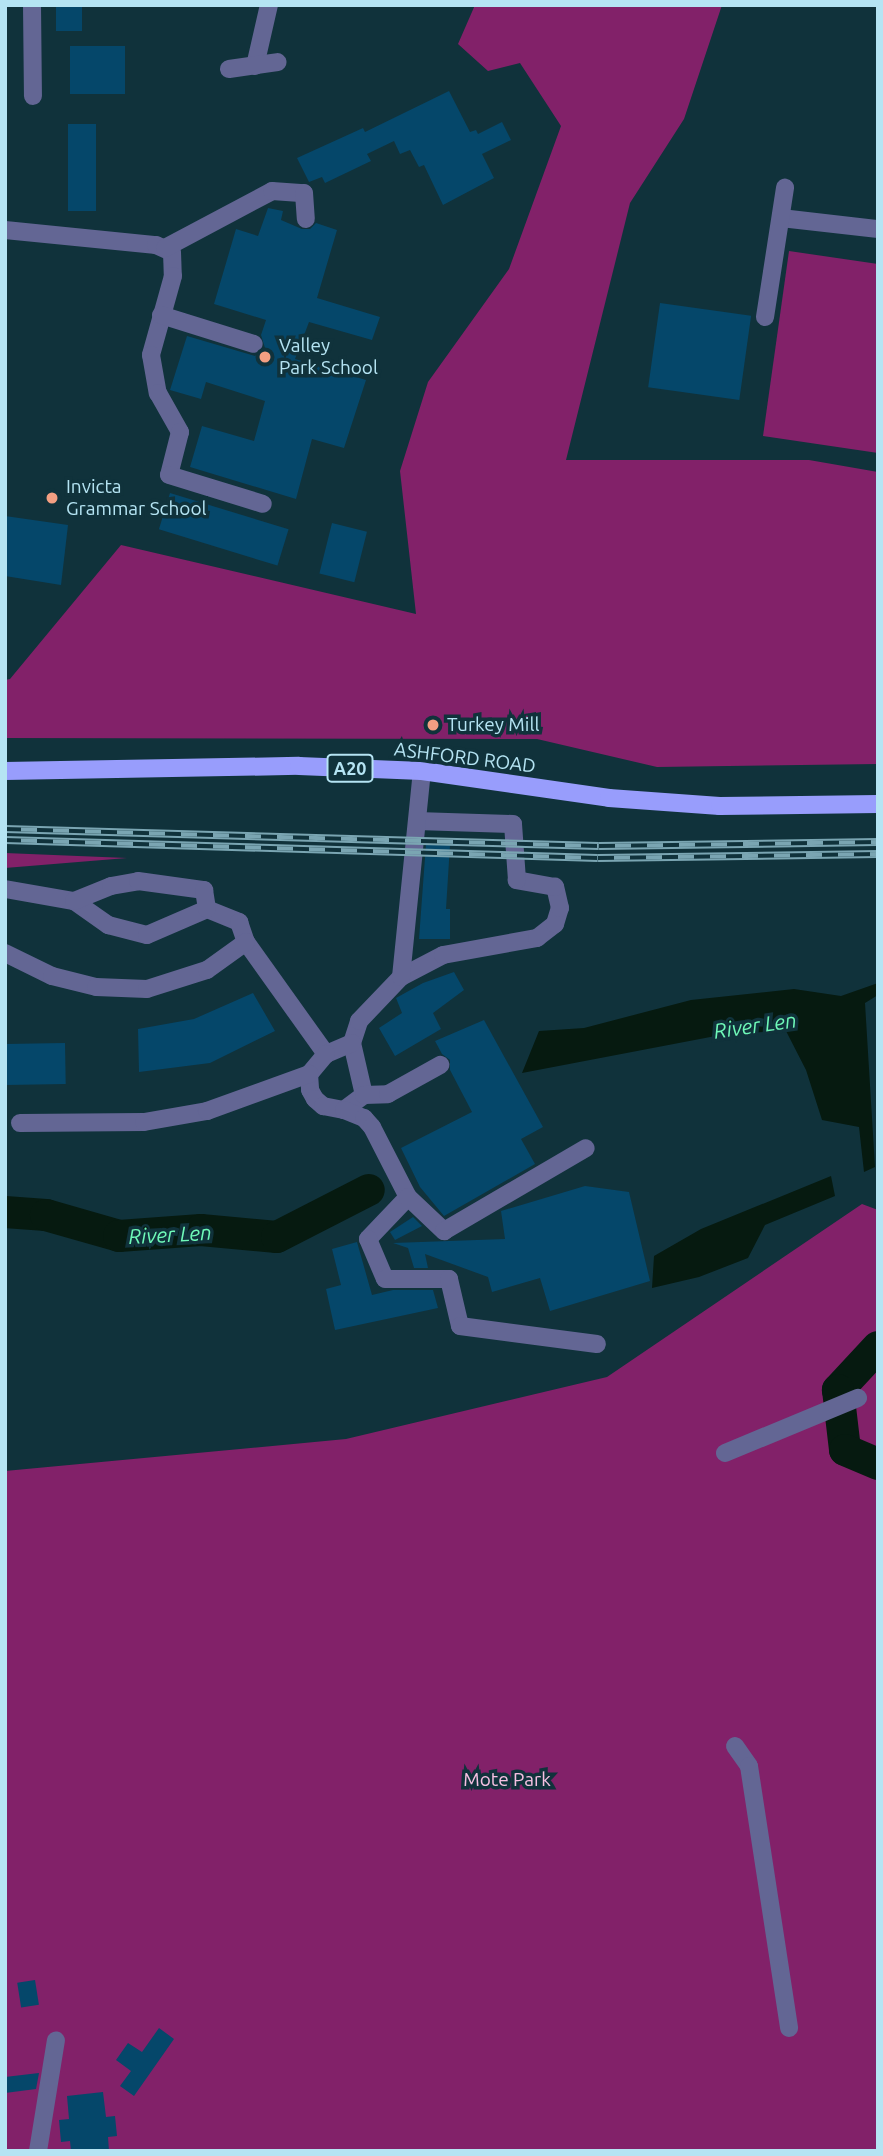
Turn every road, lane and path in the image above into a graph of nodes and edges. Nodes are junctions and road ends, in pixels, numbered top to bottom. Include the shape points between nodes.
1 (32, 5) edge
2 (269, 5) edge
3 (278, 62) dead end
4 (255, 66) junction
5 (229, 69) dead end
6 (33, 96) dead end
7 (785, 188) dead end
8 (781, 218) junction
9 (306, 219) dead end
10 (878, 229) edge
11 (5, 230) edge
12 (165, 248) junction
13 (161, 315) junction
14 (765, 317) dead end
15 (254, 344) dead end
16 (263, 504) dead end
17 (5, 771) edge
18 (422, 771) junction
19 (878, 804) edge
20 (417, 821) junction
21 (5, 890) edge
22 (74, 901) junction
23 (207, 909) junction
24 (246, 942) junction
25 (5, 953) edge
26 (401, 977) junction
27 (352, 1043) junction
28 (326, 1054) junction
29 (440, 1065) dead end
30 (309, 1074) junction
31 (364, 1095) junction
32 (344, 1110) junction
33 (20, 1123) dead end
34 (586, 1148) dead end
35 (408, 1197) junction
36 (597, 1344) dead end
37 (858, 1398) dead end
38 (725, 1453) dead end
39 (735, 1746) dead end
40 (789, 2028) dead end
41 (56, 2040) dead end
42 (38, 2151) edge

1 - 6 street
2 - 4 street
3 - 4 street
4 - 5 street
7 - 8 street
8 - 10 street
8 - 14 street
9 - 12 street via 304,193 272,191
11 - 12 street
12 - 13 street via 175,258
13 - 15 street
13 - 16 street via 151,363 158,393 180,432 169,475
17 - 18 main road, ASHFORD ROAD / A20 via 299,766
18 - 19 main road, ASHFORD ROAD / A20 via 609,798 720,806
18 - 20 street
20 - 26 street
20 - 26 street via 513,824 517,880 555,887 560,908 555,925 537,938 443,956
21 - 22 street
22 - 23 street via 108,925 147,935
22 - 23 street via 138,881 204,890
23 - 24 street via 239,922
24 - 25 street via 207,970 148,989 96,987 52,976
24 - 28 street
26 - 27 street via 359,1021
27 - 28 street
27 - 31 street
28 - 30 street
29 - 31 street via 388,1094
30 - 32 street via 315,1099 333,1110
30 - 33 street via 207,1111 144,1122
31 - 32 street
32 - 35 street via 364,1118 372,1127
34 - 35 street via 444,1231
35 - 36 street via 368,1239 385,1279 449,1279 460,1326
37 - 38 street
39 - 40 street via 749,1766
41 - 42 street

